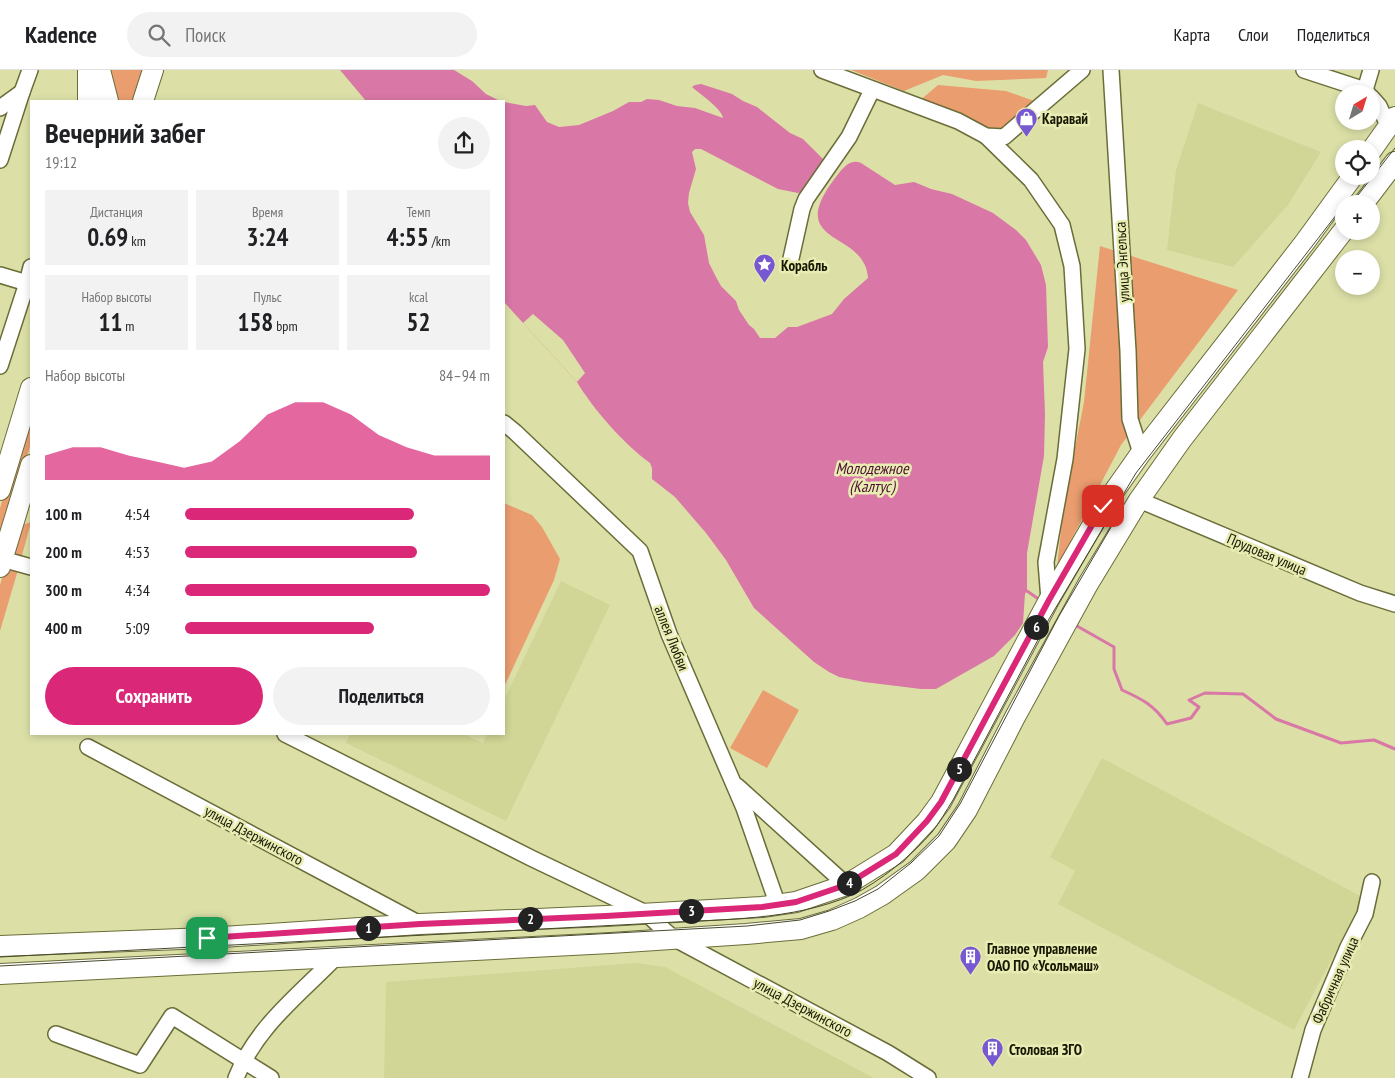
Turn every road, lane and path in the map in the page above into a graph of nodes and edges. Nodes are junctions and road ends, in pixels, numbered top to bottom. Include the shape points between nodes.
1 (30, 70) edge
2 (153, 70) edge
3 (822, 70) edge
4 (1082, 70) edge
5 (1111, 70) edge
6 (1304, 70) edge
7 (1371, 70) edge
8 (88, 72) edge
9 (1344, 85) edge
10 (1369, 85) edge
11 (872, 90) junction
12 (22, 92) junction
13 (88, 100) edge
14 (107, 100) edge
15 (144, 100) edge
16 (1380, 107) edge
17 (0, 108) edge
18 (1393, 126) edge
19 (986, 136) junction
20 (1380, 141) edge
21 (0, 160) edge
22 (1395, 162) edge
23 (1346, 185) edge
24 (1370, 195) edge
25 (1336, 240) edge
26 (790, 263) dead end
27 (30, 271) edge
28 (0, 275) edge
29 (27, 283) junction
30 (0, 366) edge
31 (30, 391) edge
32 (505, 424) edge
33 (1141, 453) junction
34 (30, 468) edge
35 (0, 490) edge
36 (1139, 500) junction
37 (1, 563) edge
38 (30, 567) edge
39 (1049, 600) junction
40 (1395, 604) edge
41 (287, 735) edge
42 (88, 747) dead end
43 (734, 783) junction
44 (842, 881) dead end
45 (1372, 882) dead end
46 (775, 897) dead end
47 (646, 913) junction
48 (420, 924) junction
49 (675, 939) junction
50 (0, 946) edge
51 (336, 956) junction
52 (0, 974) edge
53 (56, 1034) dead end
54 (243, 1060) junction
55 (236, 1078) edge
56 (271, 1078) edge
57 (928, 1078) edge
58 (1300, 1078) edge

1 - 12 street
2 - 15 main road
3 - 11 street
4 - 19 street via 1004,137
5 - 33 street, улица Энгельса via 1130,419
6 - 9 street
7 - 10 street
8 - 13 main road
8 - 14 main road
11 - 19 street via 958,121
11 - 26 street via 849,137 806,199
12 - 17 street
12 - 21 street
16 - 18 street
18 - 20 main road
19 - 39 street via 1031,180 1062,224 1072,266 1077,348 1065,459 1046,562
22 - 24 main road
23 - 33 main road
25 - 36 main road via 1182,439
27 - 29 street
28 - 29 street
29 - 30 street
31 - 35 main road
32 - 43 street, аллея Любви via 640,551 669,634
33 - 39 main road via 1103,506
34 - 37 main road
36 - 40 street, Прудовая улица via 1360,593
36 - 49 main road via 1015,717 967,810 946,841 917,870 859,908 801,929
37 - 38 street
39 - 47 main road via 941,802 896,854 846,885 796,902
41 - 47 street, улица Дзержинского
42 - 48 street, улица Дзержинского
43 - 44 street
43 - 46 street, аллея Любви
45 - 58 street, Фабричная улица via 1365,914 1313,1030
47 - 48 main road
47 - 49 street, улица Дзержинского
48 - 50 main road
49 - 51 main road
49 - 57 street, улица Дзержинского via 888,1053
51 - 52 main road
51 - 54 street via 271,1021
53 - 54 street via 140,1065 172,1016
54 - 55 street
54 - 56 street

